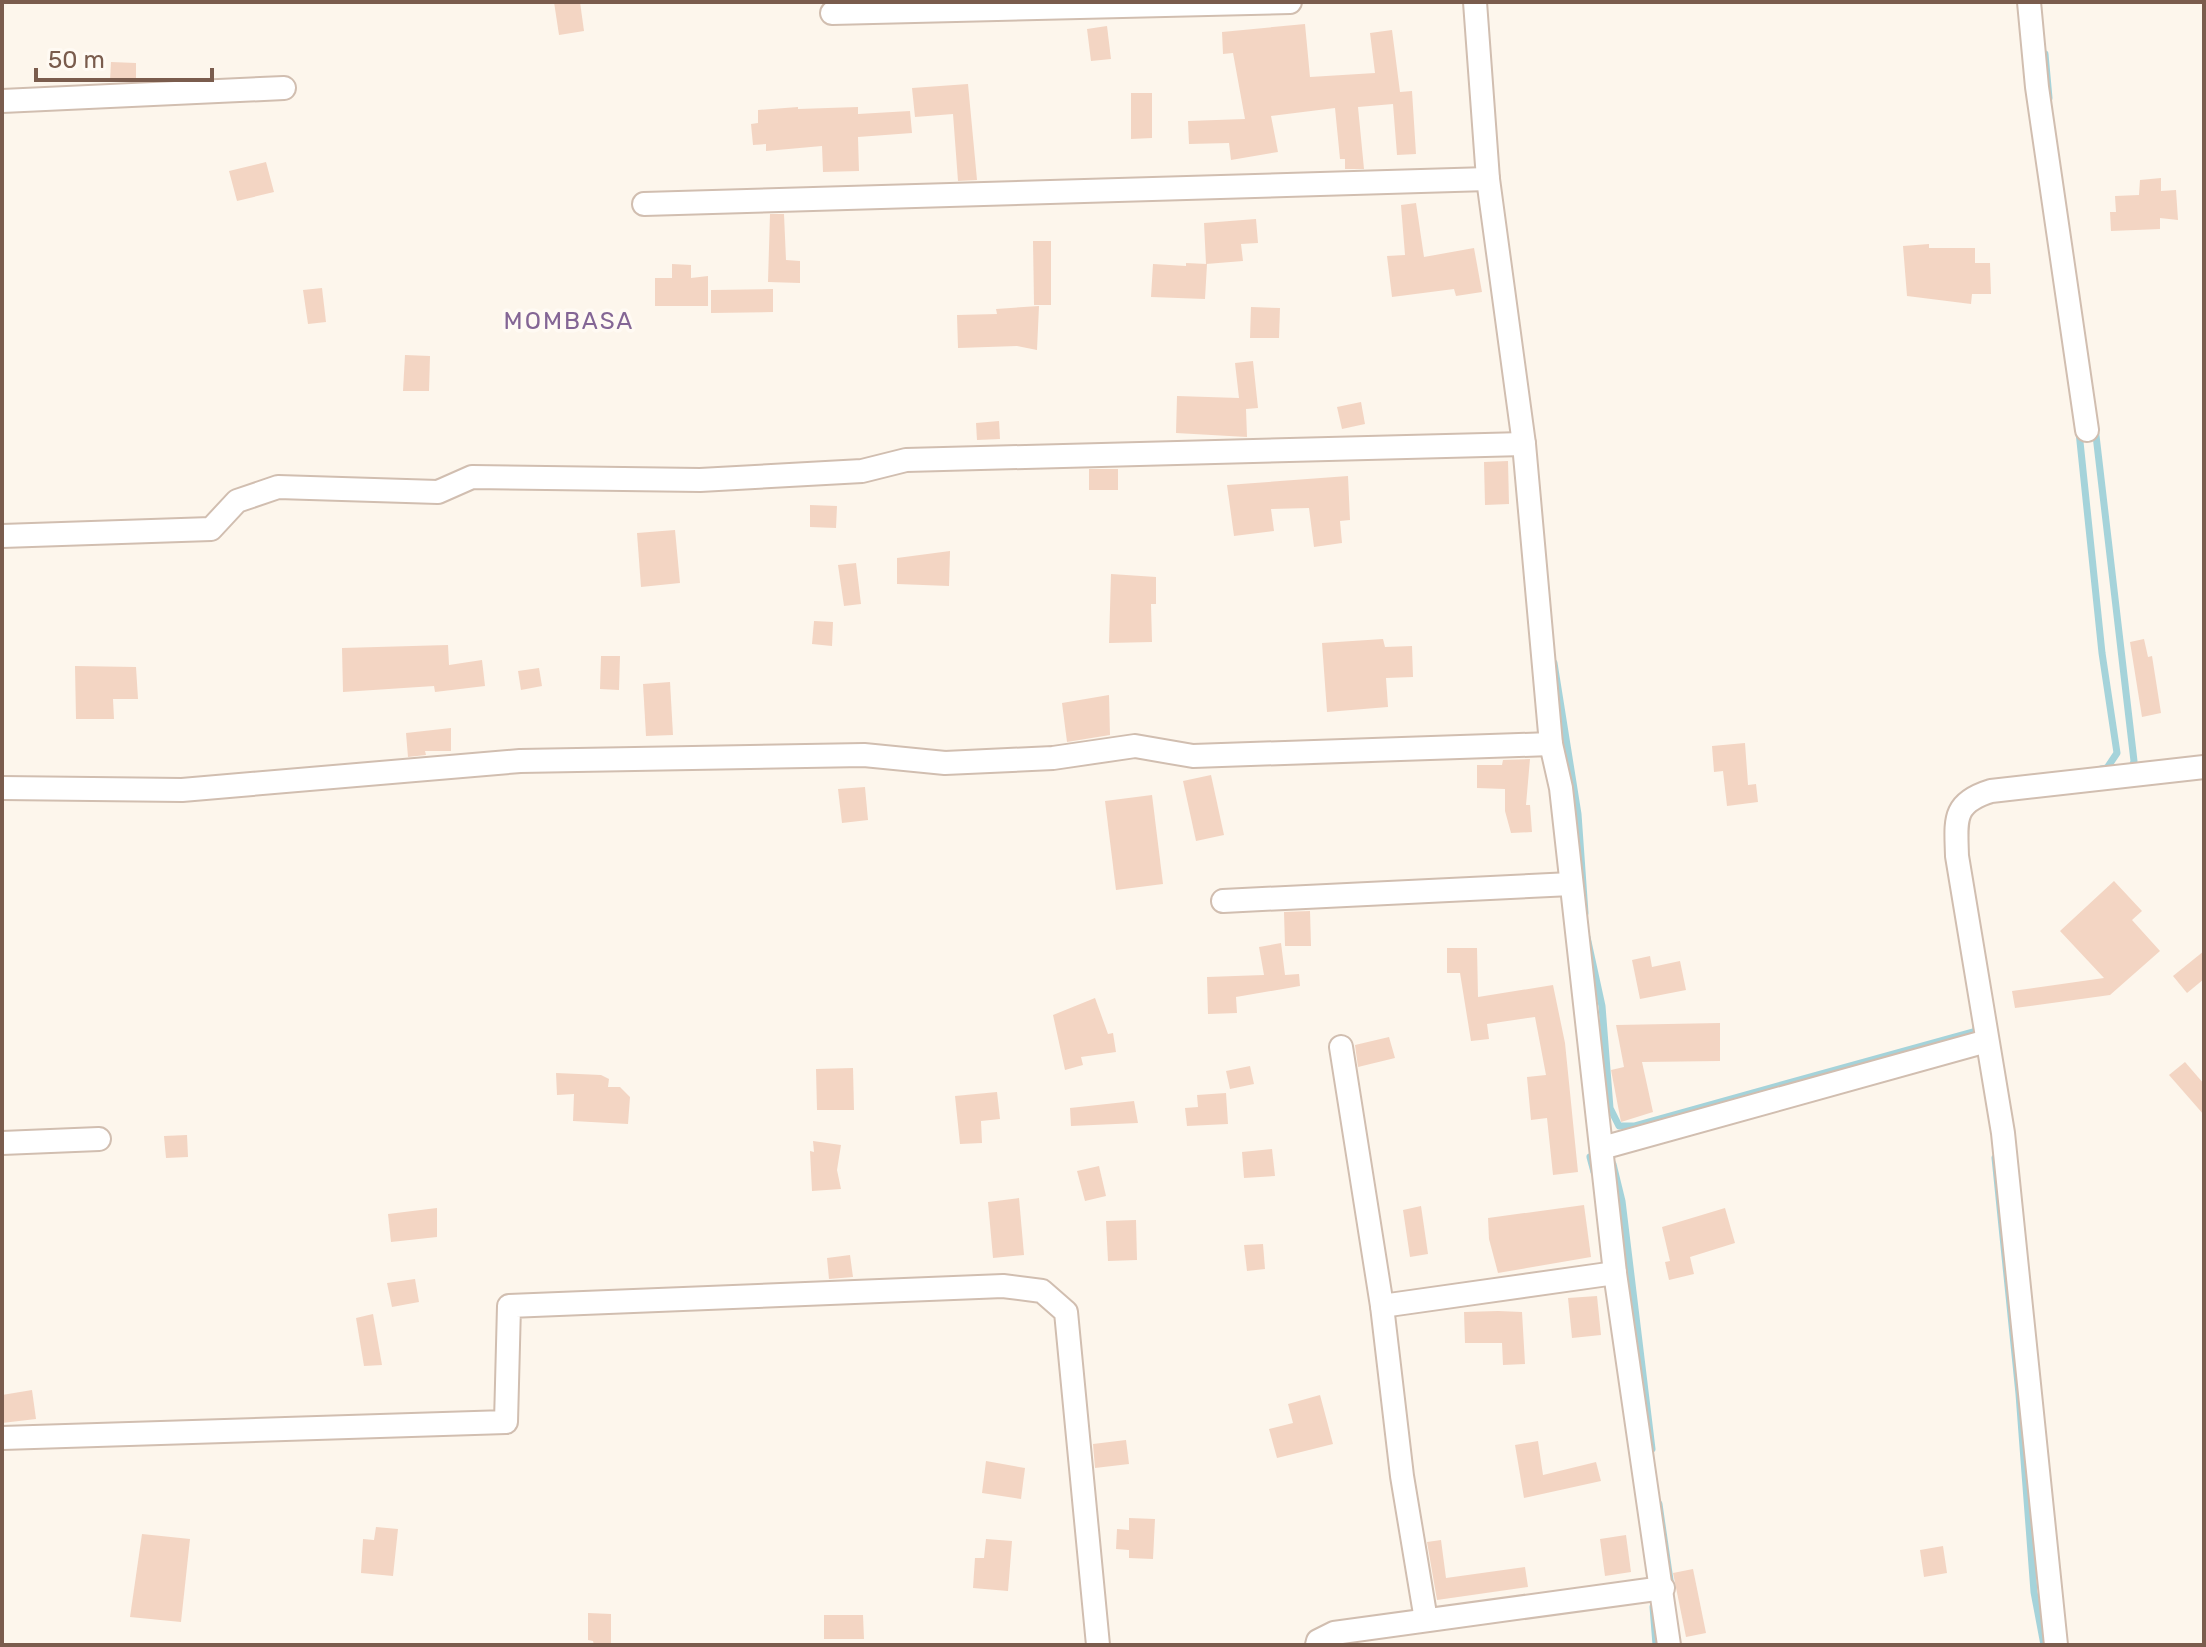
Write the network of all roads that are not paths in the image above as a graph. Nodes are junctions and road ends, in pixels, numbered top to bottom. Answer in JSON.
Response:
{"nodes":[{"id":1,"x":1290,"y":2,"type":"edge"},
{"id":2,"x":1475,"y":2,"type":"edge"},
{"id":3,"x":2029,"y":2,"type":"edge"},
{"id":4,"x":832,"y":13,"type":"dead end"},
{"id":5,"x":284,"y":88,"type":"dead end"},
{"id":6,"x":2,"y":101,"type":"edge"},
{"id":7,"x":1488,"y":179,"type":"junction"},
{"id":8,"x":644,"y":204,"type":"dead end"},
{"id":9,"x":2087,"y":430,"type":"dead end"},
{"id":10,"x":1524,"y":444,"type":"junction"},
{"id":11,"x":2,"y":536,"type":"edge"},
{"id":12,"x":1551,"y":744,"type":"junction"},
{"id":13,"x":2204,"y":767,"type":"edge"},
{"id":14,"x":2,"y":788,"type":"edge"},
{"id":15,"x":1571,"y":884,"type":"junction"},
{"id":16,"x":1223,"y":901,"type":"dead end"},
{"id":17,"x":1987,"y":1041,"type":"junction"},
{"id":18,"x":1341,"y":1047,"type":"dead end"},
{"id":19,"x":99,"y":1139,"type":"dead end"},
{"id":20,"x":2,"y":1143,"type":"edge"},
{"id":21,"x":1602,"y":1148,"type":"junction"},
{"id":22,"x":1615,"y":1273,"type":"junction"},
{"id":23,"x":1382,"y":1306,"type":"junction"},
{"id":24,"x":2,"y":1438,"type":"edge"},
{"id":25,"x":1663,"y":1588,"type":"junction"},
{"id":26,"x":1426,"y":1620,"type":"junction"},
{"id":27,"x":1098,"y":1645,"type":"edge"},
{"id":28,"x":1317,"y":1645,"type":"edge"},
{"id":29,"x":1669,"y":1645,"type":"edge"},
{"id":30,"x":2056,"y":1645,"type":"edge"}],
"edges":[{"from":1,"to":4,"type":"street"},
{"from":2,"to":7,"type":"street"},
{"from":3,"to":9,"type":"street"},
{"from":5,"to":6,"type":"street"},
{"from":7,"to":8,"type":"street"},
{"from":7,"to":10,"type":"street"},
{"from":10,"to":11,"type":"street"},
{"from":10,"to":12,"type":"street"},
{"from":12,"to":14,"type":"street"},
{"from":12,"to":15,"type":"street"},
{"from":13,"to":17,"type":"street"},
{"from":15,"to":16,"type":"street"},
{"from":15,"to":21,"type":"street"},
{"from":17,"to":21,"type":"street"},
{"from":17,"to":30,"type":"street"},
{"from":18,"to":23,"type":"street"},
{"from":19,"to":20,"type":"street"},
{"from":21,"to":22,"type":"street"},
{"from":22,"to":23,"type":"street"},
{"from":22,"to":25,"type":"street"},
{"from":23,"to":26,"type":"street"},
{"from":24,"to":27,"type":"street"},
{"from":25,"to":26,"type":"street"},
{"from":25,"to":29,"type":"street"},
{"from":26,"to":28,"type":"street"}]}
